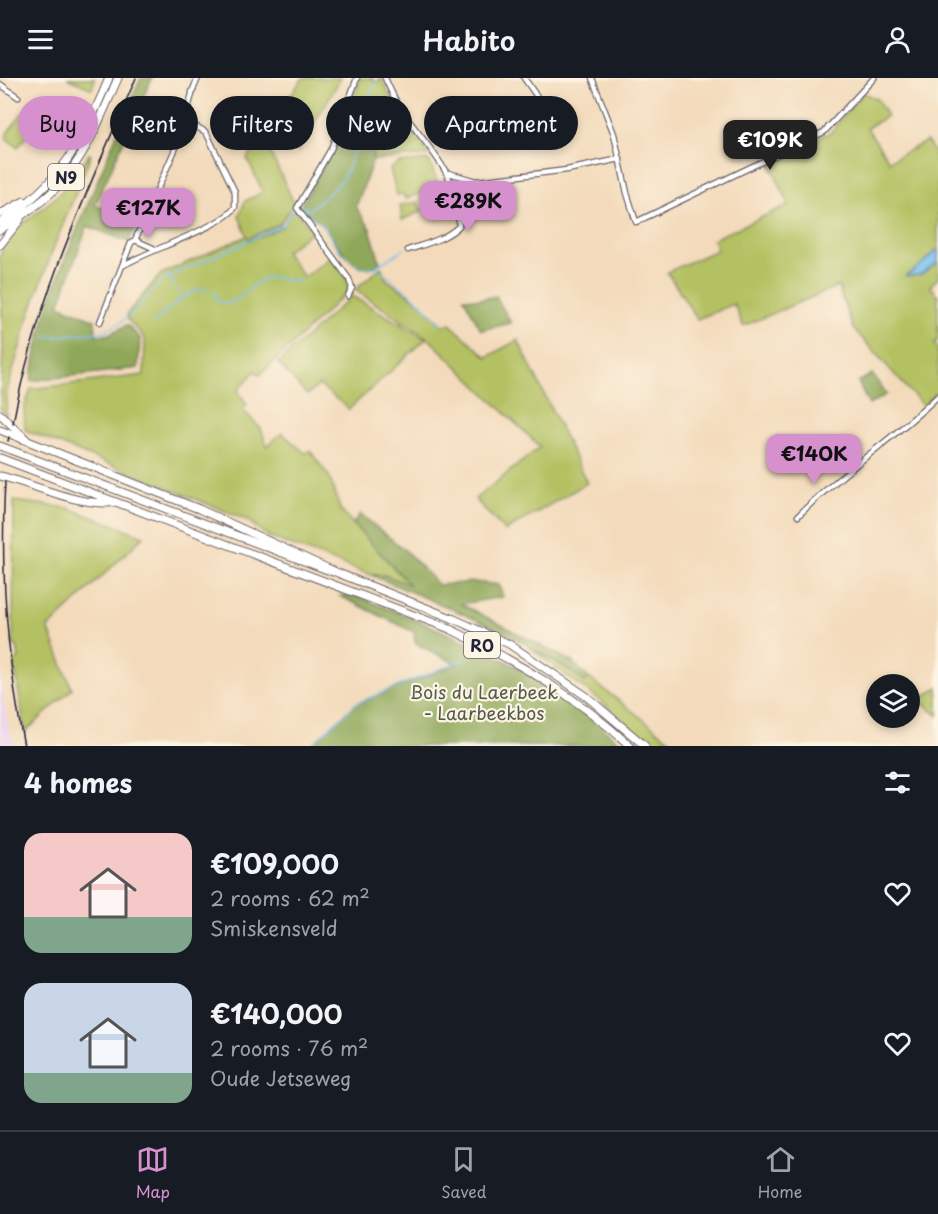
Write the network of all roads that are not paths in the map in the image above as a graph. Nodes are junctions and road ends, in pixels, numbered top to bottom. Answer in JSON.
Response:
{"nodes":[{"id":1,"x":109,"y":78,"type":"edge"},
{"id":2,"x":118,"y":78,"type":"edge"},
{"id":3,"x":198,"y":78,"type":"edge"},
{"id":4,"x":357,"y":78,"type":"edge"},
{"id":5,"x":385,"y":78,"type":"edge"},
{"id":6,"x":524,"y":78,"type":"edge"},
{"id":7,"x":592,"y":78,"type":"edge"},
{"id":8,"x":874,"y":78,"type":"edge"},
{"id":9,"x":0,"y":84,"type":"edge"},
{"id":10,"x":192,"y":96,"type":"edge"},
{"id":11,"x":536,"y":96,"type":"edge"},
{"id":12,"x":18,"y":97,"type":"dead end"},
{"id":13,"x":198,"y":128,"type":"edge"},
{"id":14,"x":174,"y":150,"type":"edge"},
{"id":15,"x":620,"y":159,"type":"junction"},
{"id":16,"x":449,"y":173,"type":"junction"},
{"id":17,"x":476,"y":181,"type":"junction"},
{"id":18,"x":454,"y":192,"type":"junction"},
{"id":19,"x":33,"y":199,"type":"junction"},
{"id":20,"x":32,"y":208,"type":"junction"},
{"id":21,"x":0,"y":214,"type":"edge"},
{"id":22,"x":0,"y":223,"type":"edge"},
{"id":23,"x":0,"y":230,"type":"edge"},
{"id":24,"x":135,"y":240,"type":"junction"},
{"id":25,"x":0,"y":245,"type":"edge"},
{"id":26,"x":156,"y":248,"type":"junction"},
{"id":27,"x":408,"y":249,"type":"dead end"},
{"id":28,"x":124,"y":265,"type":"junction"},
{"id":29,"x":348,"y":296,"type":"dead end"},
{"id":30,"x":100,"y":322,"type":"dead end"},
{"id":31,"x":938,"y":396,"type":"edge"},
{"id":32,"x":0,"y":414,"type":"edge"},
{"id":33,"x":0,"y":430,"type":"edge"},
{"id":34,"x":28,"y":441,"type":"junction"},
{"id":35,"x":0,"y":446,"type":"edge"},
{"id":36,"x":0,"y":458,"type":"edge"},
{"id":37,"x":0,"y":474,"type":"edge"},
{"id":38,"x":117,"y":501,"type":"junction"},
{"id":39,"x":798,"y":516,"type":"dead end"},
{"id":40,"x":338,"y":573,"type":"junction"},
{"id":41,"x":630,"y":746,"type":"edge"},
{"id":42,"x":645,"y":746,"type":"edge"}],
"edges":[{"from":1,"to":19,"type":"highway","number":"N9"},
{"from":2,"to":20,"type":"highway","number":"N9"},
{"from":3,"to":10,"type":"street"},
{"from":4,"to":29,"type":"street"},
{"from":5,"to":16,"type":"street"},
{"from":6,"to":11,"type":"street"},
{"from":7,"to":15,"type":"street"},
{"from":8,"to":15,"type":"street"},
{"from":9,"to":12,"type":"street"},
{"from":13,"to":26,"type":"street"},
{"from":14,"to":24,"type":"street"},
{"from":15,"to":17,"type":"street"},
{"from":16,"to":17,"type":"street"},
{"from":16,"to":18,"type":"street"},
{"from":17,"to":18,"type":"street"},
{"from":18,"to":27,"type":"street"},
{"from":19,"to":21,"type":"highway"},
{"from":19,"to":22,"type":"highway","number":"N9"},
{"from":20,"to":23,"type":"highway","number":"N9"},
{"from":20,"to":25,"type":"highway"},
{"from":24,"to":26,"type":"street"},
{"from":24,"to":28,"type":"street"},
{"from":26,"to":28,"type":"street"},
{"from":28,"to":30,"type":"street"},
{"from":31,"to":39,"type":"street"},
{"from":32,"to":34,"type":"highway"},
{"from":33,"to":34,"type":"highway"},
{"from":34,"to":40,"type":"highway"},
{"from":35,"to":40,"type":"highway","number":"R0"},
{"from":36,"to":38,"type":"highway","number":"R0"},
{"from":37,"to":38,"type":"highway"},
{"from":38,"to":41,"type":"highway","number":"R0"},
{"from":40,"to":42,"type":"highway","number":"R0"}]}
